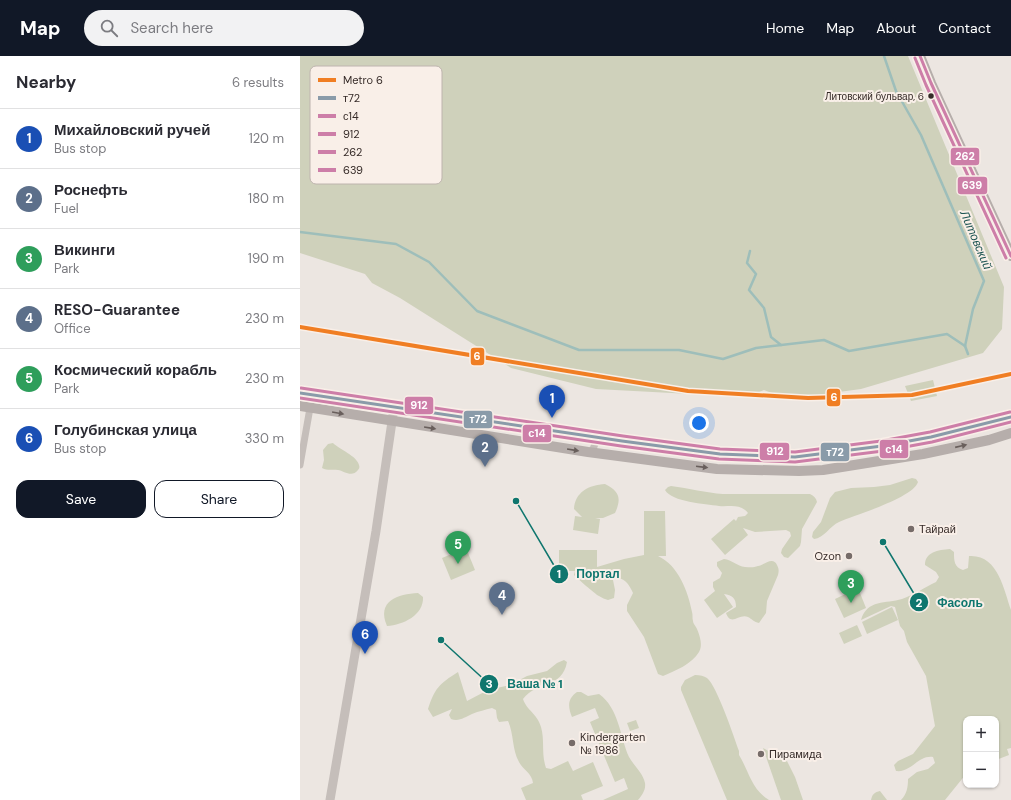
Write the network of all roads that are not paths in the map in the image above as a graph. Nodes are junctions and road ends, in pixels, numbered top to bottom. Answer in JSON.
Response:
{"nodes":[{"id":1,"x":920,"y":56,"type":"edge"},
{"id":2,"x":1011,"y":256,"type":"edge"},
{"id":3,"x":300,"y":393,"type":"edge"},
{"id":4,"x":305,"y":407,"type":"edge"},
{"id":5,"x":394,"y":408,"type":"junction"},
{"id":6,"x":1011,"y":417,"type":"edge"},
{"id":7,"x":392,"y":422,"type":"junction"},
{"id":8,"x":1011,"y":433,"type":"edge"},
{"id":9,"x":590,"y":436,"type":"junction"},
{"id":10,"x":850,"y":451,"type":"junction"},
{"id":11,"x":588,"y":452,"type":"junction"},
{"id":12,"x":834,"y":453,"type":"junction"},
{"id":13,"x":300,"y":465,"type":"edge"},
{"id":14,"x":852,"y":465,"type":"junction"},
{"id":15,"x":836,"y":468,"type":"junction"},
{"id":16,"x":330,"y":800,"type":"edge"}],
"edges":[{"from":1,"to":2,"type":"main road"},
{"from":3,"to":5,"type":"main road"},
{"from":4,"to":7,"type":"main road","one_way":true},
{"from":4,"to":13,"type":"street"},
{"from":5,"to":7,"type":"street"},
{"from":5,"to":9,"type":"main road"},
{"from":6,"to":10,"type":"main road"},
{"from":7,"to":11,"type":"main road","one_way":true},
{"from":7,"to":16,"type":"street"},
{"from":14,"to":8,"type":"main road","one_way":true},
{"from":9,"to":11,"type":"street"},
{"from":9,"to":12,"type":"main road"},
{"from":10,"to":12,"type":"main road"},
{"from":10,"to":14,"type":"street"},
{"from":11,"to":15,"type":"main road","one_way":true},
{"from":12,"to":15,"type":"street"},
{"from":14,"to":15,"type":"main road"}]}
